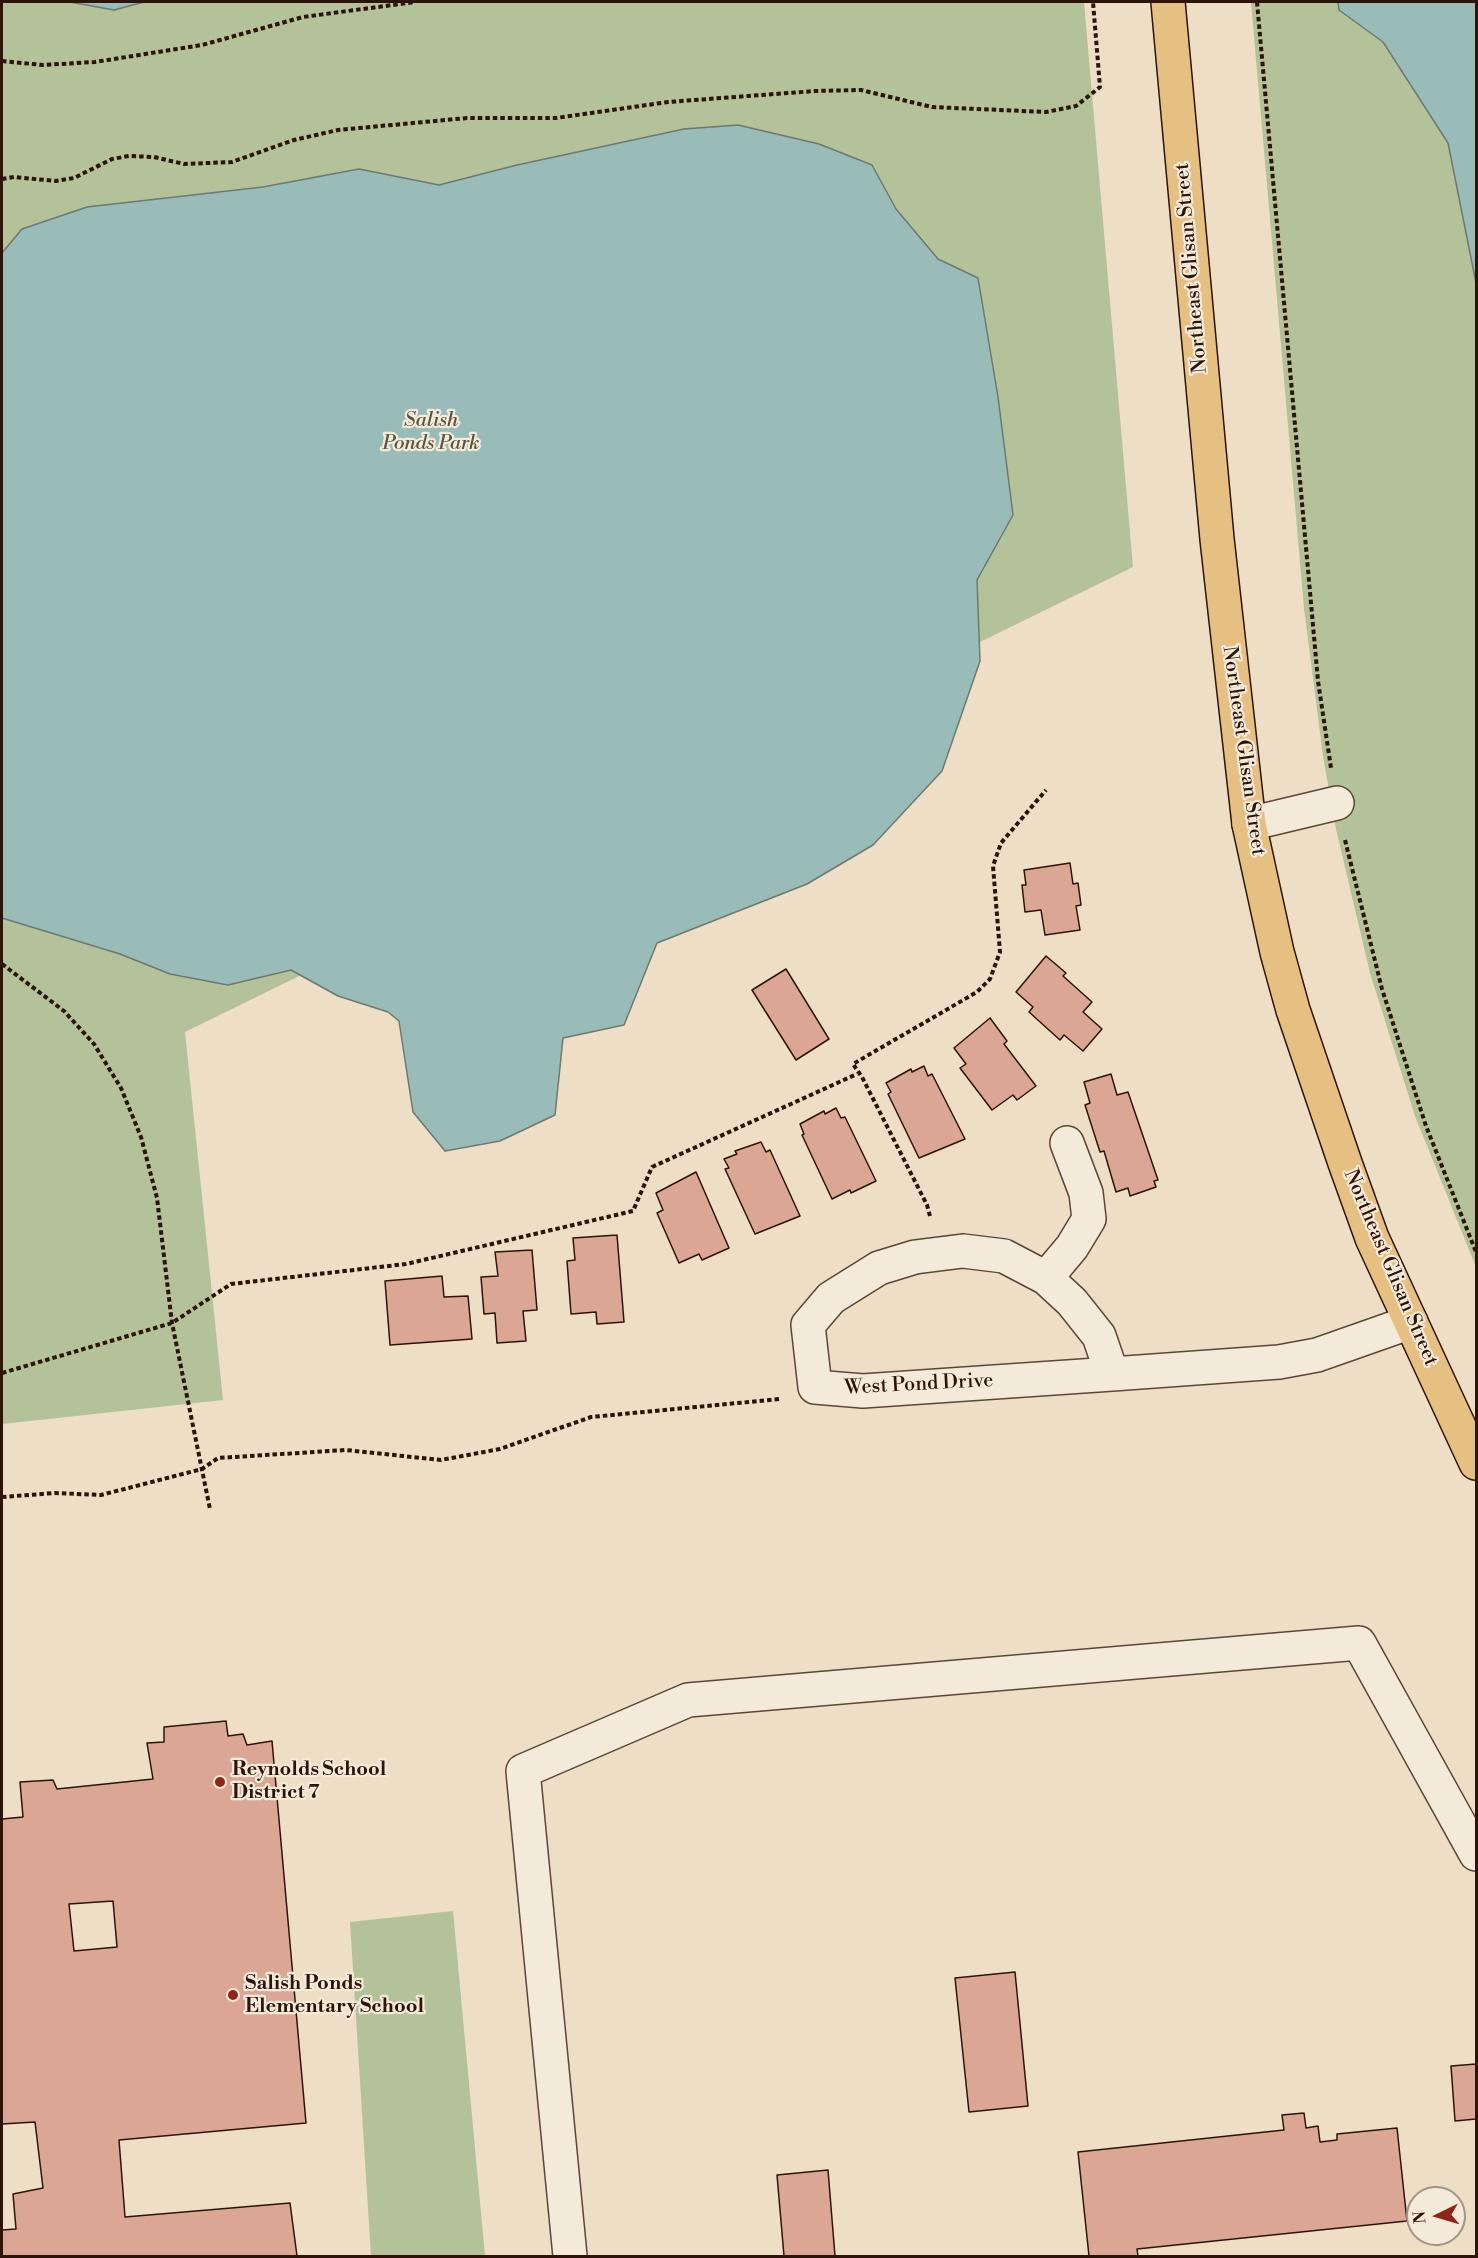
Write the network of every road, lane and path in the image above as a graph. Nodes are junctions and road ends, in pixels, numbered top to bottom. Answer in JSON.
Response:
{"nodes":[{"id":1,"x":415,"y":2,"type":"edge"},
{"id":2,"x":1093,"y":2,"type":"edge"},
{"id":3,"x":1168,"y":2,"type":"edge"},
{"id":4,"x":1257,"y":2,"type":"edge"},
{"id":5,"x":2,"y":61,"type":"edge"},
{"id":6,"x":2,"y":179,"type":"edge"},
{"id":7,"x":1046,"y":790,"type":"dead end"},
{"id":8,"x":1337,"y":803,"type":"junction"},
{"id":9,"x":1249,"y":824,"type":"junction"},
{"id":10,"x":2,"y":964,"type":"edge"},
{"id":11,"x":857,"y":1074,"type":"junction"},
{"id":12,"x":1067,"y":1143,"type":"dead end"},
{"id":13,"x":938,"y":1252,"type":"junction"},
{"id":14,"x":1476,"y":1252,"type":"edge"},
{"id":15,"x":1046,"y":1278,"type":"junction"},
{"id":16,"x":1411,"y":1322,"type":"junction"},
{"id":17,"x":172,"y":1323,"type":"junction"},
{"id":18,"x":2,"y":1373,"type":"edge"},
{"id":19,"x":1112,"y":1374,"type":"junction"},
{"id":20,"x":815,"y":1387,"type":"junction"},
{"id":21,"x":1476,"y":1463,"type":"edge"},
{"id":22,"x":202,"y":1469,"type":"junction"},
{"id":23,"x":2,"y":1497,"type":"edge"},
{"id":24,"x":210,"y":1509,"type":"dead end"},
{"id":25,"x":1476,"y":1854,"type":"edge"},
{"id":26,"x":570,"y":2256,"type":"edge"}],
"edges":[{"from":1,"to":5,"type":"path"},
{"from":2,"to":6,"type":"path"},
{"from":3,"to":9,"type":"main road","name":"Northeast Glisan Street"},
{"from":4,"to":8,"type":"path"},
{"from":7,"to":11,"type":"path"},
{"from":8,"to":9,"type":"lane"},
{"from":8,"to":14,"type":"path"},
{"from":9,"to":16,"type":"main road","name":"Northeast Glisan Street"},
{"from":10,"to":17,"type":"path"},
{"from":11,"to":13,"type":"path"},
{"from":11,"to":17,"type":"path"},
{"from":12,"to":15,"type":"lane"},
{"from":13,"to":15,"type":"lane"},
{"from":13,"to":20,"type":"lane"},
{"from":15,"to":19,"type":"lane"},
{"from":16,"to":19,"type":"lane","name":"West Pond Drive"},
{"from":16,"to":21,"type":"main road","name":"Northeast Glisan Street"},
{"from":17,"to":18,"type":"path"},
{"from":17,"to":22,"type":"path"},
{"from":19,"to":20,"type":"lane","name":"West Pond Drive"},
{"from":20,"to":22,"type":"path"},
{"from":22,"to":23,"type":"path"},
{"from":22,"to":24,"type":"path"},
{"from":25,"to":26,"type":"lane"}]}
